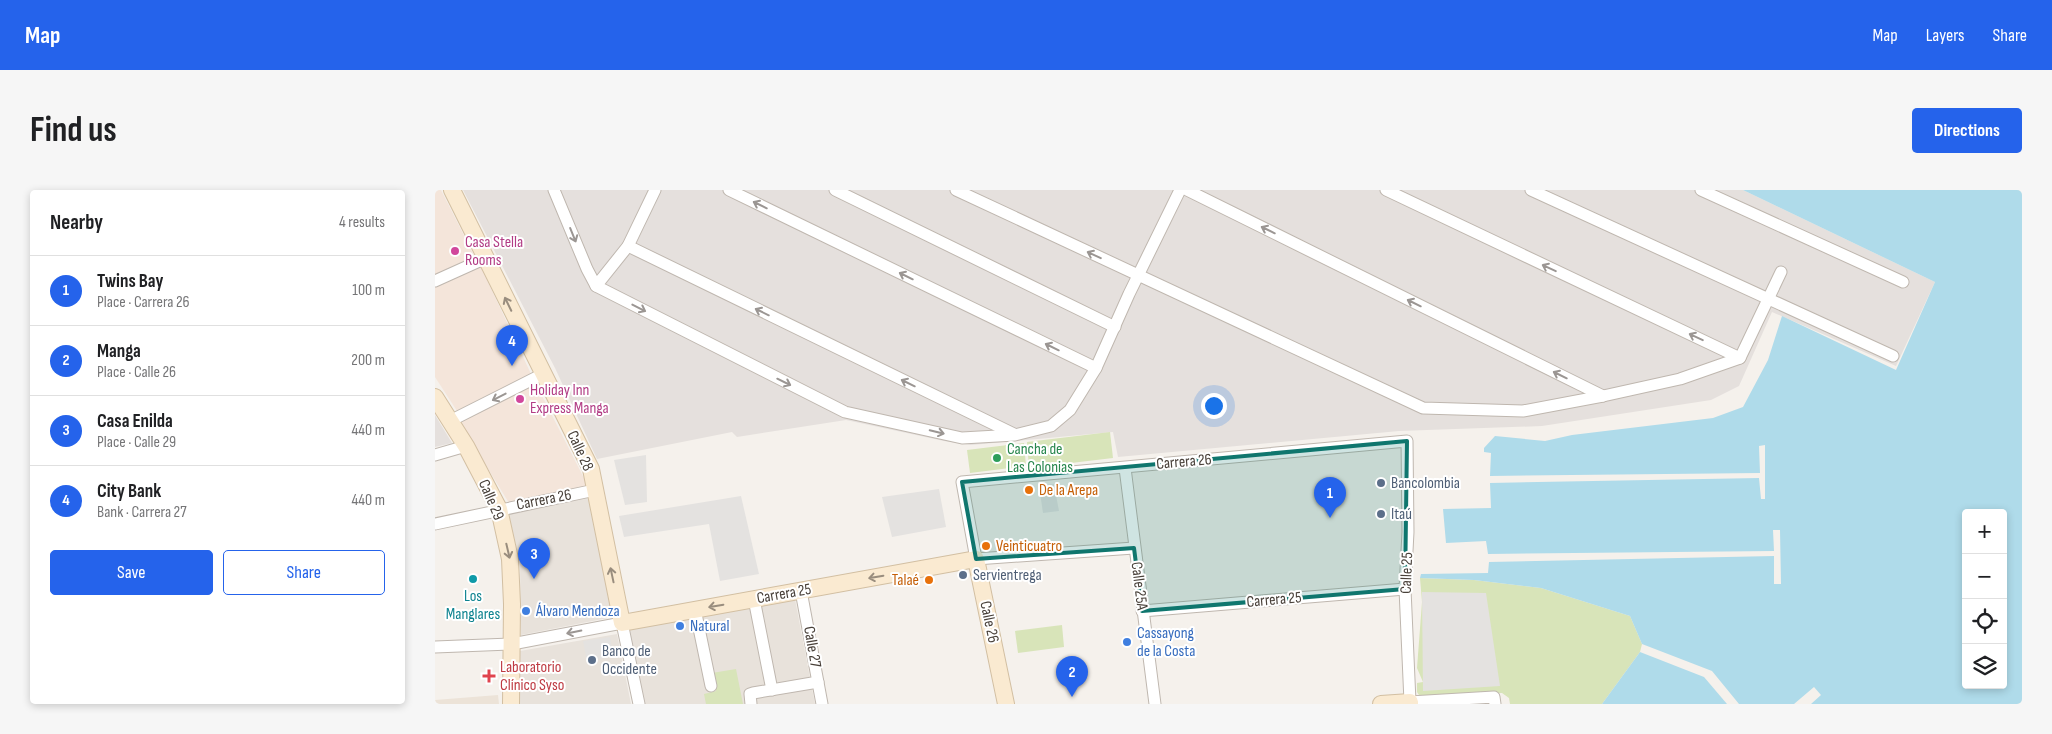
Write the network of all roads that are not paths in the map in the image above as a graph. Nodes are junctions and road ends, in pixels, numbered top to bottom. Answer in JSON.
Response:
{"nodes":[{"id":1,"x":451,"y":190,"type":"edge"},
{"id":2,"x":554,"y":190,"type":"edge"},
{"id":3,"x":655,"y":190,"type":"edge"},
{"id":4,"x":729,"y":190,"type":"edge"},
{"id":5,"x":835,"y":190,"type":"edge"},
{"id":6,"x":956,"y":190,"type":"edge"},
{"id":7,"x":1180,"y":190,"type":"edge"},
{"id":8,"x":1187,"y":190,"type":"edge"},
{"id":9,"x":1386,"y":190,"type":"edge"},
{"id":10,"x":1531,"y":190,"type":"edge"},
{"id":11,"x":1701,"y":190,"type":"edge"},
{"id":12,"x":628,"y":246,"type":"junction"},
{"id":13,"x":486,"y":258,"type":"junction"},
{"id":14,"x":1781,"y":272,"type":"dead end"},
{"id":15,"x":1138,"y":276,"type":"junction"},
{"id":16,"x":435,"y":282,"type":"edge"},
{"id":17,"x":1903,"y":282,"type":"dead end"},
{"id":18,"x":596,"y":286,"type":"junction"},
{"id":19,"x":1768,"y":300,"type":"junction"},
{"id":20,"x":1115,"y":327,"type":"junction"},
{"id":21,"x":1893,"y":356,"type":"dead end"},
{"id":22,"x":1740,"y":358,"type":"junction"},
{"id":23,"x":1096,"y":368,"type":"junction"},
{"id":24,"x":543,"y":374,"type":"junction"},
{"id":25,"x":1603,"y":396,"type":"junction"},
{"id":26,"x":435,"y":398,"type":"edge"},
{"id":27,"x":450,"y":422,"type":"junction"},
{"id":28,"x":1015,"y":435,"type":"junction"},
{"id":29,"x":1407,"y":441,"type":"joint"},
{"id":30,"x":466,"y":446,"type":"junction"},
{"id":31,"x":435,"y":455,"type":"edge"},
{"id":32,"x":1125,"y":468,"type":"junction"},
{"id":33,"x":962,"y":482,"type":"joint"},
{"id":34,"x":595,"y":490,"type":"junction"},
{"id":35,"x":499,"y":509,"type":"junction"},
{"id":36,"x":435,"y":524,"type":"edge"},
{"id":37,"x":1134,"y":548,"type":"junction"},
{"id":38,"x":976,"y":559,"type":"junction"},
{"id":39,"x":1405,"y":589,"type":"junction"},
{"id":40,"x":801,"y":591,"type":"junction"},
{"id":41,"x":754,"y":599,"type":"junction"},
{"id":42,"x":695,"y":610,"type":"junction"},
{"id":43,"x":1142,"y":611,"type":"junction"},
{"id":44,"x":622,"y":623,"type":"junction"},
{"id":45,"x":512,"y":644,"type":"junction"},
{"id":46,"x":435,"y":647,"type":"edge"},
{"id":47,"x":818,"y":682,"type":"junction"},
{"id":48,"x":711,"y":686,"type":"dead end"},
{"id":49,"x":772,"y":690,"type":"junction"},
{"id":50,"x":1495,"y":701,"type":"edge"},
{"id":51,"x":1410,"y":703,"type":"edge"},
{"id":52,"x":511,"y":704,"type":"edge"},
{"id":53,"x":639,"y":704,"type":"edge"},
{"id":54,"x":751,"y":704,"type":"edge"},
{"id":55,"x":822,"y":704,"type":"edge"},
{"id":56,"x":1006,"y":704,"type":"edge"},
{"id":57,"x":1155,"y":704,"type":"edge"},
{"id":58,"x":1381,"y":704,"type":"edge"}],
"edges":[{"from":1,"to":13,"type":"main road","name":"Calle 28"},
{"from":2,"to":18,"type":"street","one_way":true},
{"from":3,"to":12,"type":"street"},
{"from":23,"to":4,"type":"street","one_way":true},
{"from":5,"to":20,"type":"street"},
{"from":15,"to":6,"type":"street","one_way":true},
{"from":7,"to":15,"type":"street"},
{"from":25,"to":8,"type":"street","one_way":true},
{"from":22,"to":9,"type":"street","one_way":true},
{"from":10,"to":19,"type":"street"},
{"from":11,"to":17,"type":"street"},
{"from":12,"to":18,"type":"street"},
{"from":28,"to":12,"type":"street","one_way":true},
{"from":13,"to":16,"type":"street"},
{"from":24,"to":13,"type":"main road","name":"Calle 28","one_way":true},
{"from":14,"to":19,"type":"street"},
{"from":15,"to":20,"type":"street"},
{"from":15,"to":25,"type":"street"},
{"from":18,"to":28,"type":"street","one_way":true},
{"from":19,"to":21,"type":"street"},
{"from":19,"to":22,"type":"street"},
{"from":20,"to":23,"type":"street"},
{"from":22,"to":25,"type":"street"},
{"from":23,"to":28,"type":"street"},
{"from":24,"to":27,"type":"street","one_way":true},
{"from":24,"to":34,"type":"main road","name":"Calle 28"},
{"from":26,"to":27,"type":"main road","name":"Calle 29"},
{"from":27,"to":30,"type":"main road","name":"Calle 29"},
{"from":29,"to":32,"type":"street","name":"Carrera 26"},
{"from":29,"to":39,"type":"street","name":"Calle 25"},
{"from":30,"to":31,"type":"street"},
{"from":30,"to":35,"type":"main road","name":"Calle 29"},
{"from":32,"to":33,"type":"street","name":"Carrera 26"},
{"from":32,"to":37,"type":"street","name":"Calle 25A"},
{"from":33,"to":38,"type":"street","name":"Calle 26"},
{"from":34,"to":35,"type":"street","name":"Carrera 26"},
{"from":44,"to":34,"type":"main road","name":"Calle 28","one_way":true},
{"from":35,"to":36,"type":"street","name":"Carrera 26"},
{"from":35,"to":45,"type":"main road","name":"Calle 29","one_way":true},
{"from":37,"to":38,"type":"street","name":"Carrera 25"},
{"from":37,"to":43,"type":"street","name":"Calle 25A"},
{"from":38,"to":40,"type":"main road","name":"Carrera 25","one_way":true},
{"from":38,"to":56,"type":"main road","name":"Calle 26"},
{"from":39,"to":43,"type":"street","name":"Carrera 25"},
{"from":39,"to":51,"type":"street","name":"Calle 25"},
{"from":40,"to":41,"type":"main road","name":"Carrera 25"},
{"from":40,"to":47,"type":"street","name":"Calle 27"},
{"from":41,"to":42,"type":"main road","name":"Carrera 25","one_way":true},
{"from":41,"to":49,"type":"street"},
{"from":42,"to":44,"type":"main road","name":"Carrera 25"},
{"from":42,"to":48,"type":"street"},
{"from":43,"to":57,"type":"street","name":"Calle 25A"},
{"from":44,"to":45,"type":"street","name":"Carrera 25","one_way":true},
{"from":44,"to":53,"type":"street","name":"Calle 28"},
{"from":45,"to":46,"type":"street","name":"Carrera 25"},
{"from":45,"to":52,"type":"main road","name":"Calle 29"},
{"from":47,"to":49,"type":"street"},
{"from":47,"to":55,"type":"street","name":"Calle 27"},
{"from":49,"to":54,"type":"street"},
{"from":50,"to":51,"type":"street"},
{"from":51,"to":58,"type":"main road"}]}
